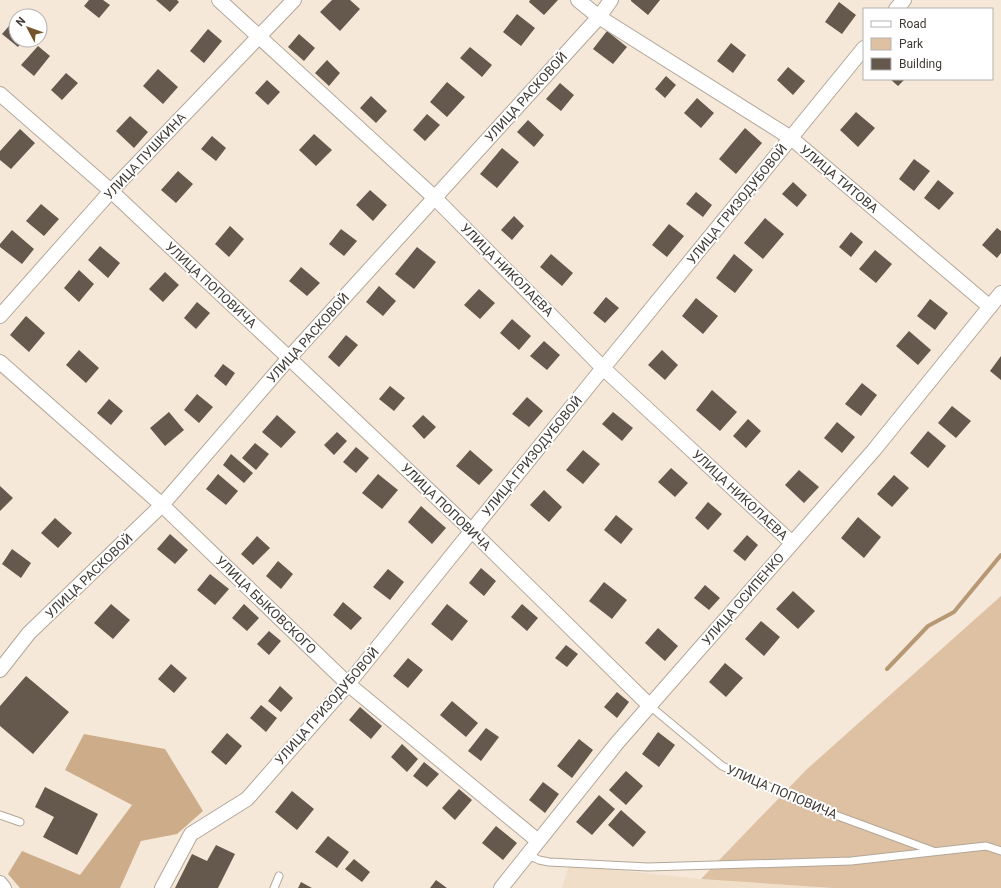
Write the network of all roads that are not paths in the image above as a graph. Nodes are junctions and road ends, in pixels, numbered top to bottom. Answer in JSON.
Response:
{"nodes":[{"id":1,"x":220,"y":0,"type":"edge"},
{"id":2,"x":294,"y":0,"type":"edge"},
{"id":3,"x":578,"y":0,"type":"edge"},
{"id":4,"x":610,"y":0,"type":"edge"},
{"id":5,"x":904,"y":0,"type":"edge"},
{"id":6,"x":897,"y":8,"type":"edge"},
{"id":7,"x":598,"y":17,"type":"junction"},
{"id":8,"x":260,"y":36,"type":"junction"},
{"id":9,"x":863,"y":49,"type":"edge"},
{"id":10,"x":0,"y":94,"type":"edge"},
{"id":11,"x":791,"y":138,"type":"junction"},
{"id":12,"x":111,"y":191,"type":"junction"},
{"id":13,"x":434,"y":198,"type":"junction"},
{"id":14,"x":1001,"y":293,"type":"edge"},
{"id":15,"x":990,"y":307,"type":"junction"},
{"id":16,"x":0,"y":316,"type":"edge"},
{"id":17,"x":289,"y":358,"type":"junction"},
{"id":18,"x":0,"y":362,"type":"edge"},
{"id":19,"x":603,"y":368,"type":"junction"},
{"id":20,"x":162,"y":505,"type":"junction"},
{"id":21,"x":472,"y":531,"type":"junction"},
{"id":22,"x":792,"y":543,"type":"junction"},
{"id":23,"x":0,"y":670,"type":"edge"},
{"id":24,"x":348,"y":684,"type":"junction"},
{"id":25,"x":650,"y":706,"type":"junction"},
{"id":26,"x":0,"y":815,"type":"edge"},
{"id":27,"x":20,"y":822,"type":"dead end"},
{"id":28,"x":538,"y":841,"type":"junction"},
{"id":29,"x":1001,"y":851,"type":"edge"},
{"id":30,"x":935,"y":852,"type":"junction"},
{"id":31,"x":528,"y":855,"type":"junction"},
{"id":32,"x":279,"y":876,"type":"dead end"},
{"id":33,"x":0,"y":883,"type":"edge"},
{"id":34,"x":4,"y":888,"type":"edge"},
{"id":35,"x":162,"y":888,"type":"edge"},
{"id":36,"x":274,"y":888,"type":"edge"},
{"id":37,"x":501,"y":888,"type":"edge"}],
"edges":[{"from":1,"to":8,"type":"street","name":"УЛИЦА НИКОЛАЕВА"},
{"from":2,"to":8,"type":"street","name":"УЛИЦА ПУШКИНА"},
{"from":3,"to":7,"type":"street","name":"УЛИЦА ТИТОВА"},
{"from":4,"to":7,"type":"street","name":"УЛИЦА РАСКОВОЙ"},
{"from":5,"to":6,"type":"street"},
{"from":7,"to":11,"type":"street","name":"УЛИЦА ТИТОВА"},
{"from":7,"to":13,"type":"street","name":"УЛИЦА РАСКОВОЙ"},
{"from":8,"to":12,"type":"street","name":"УЛИЦА ПУШКИНА"},
{"from":8,"to":13,"type":"street","name":"УЛИЦА НИКОЛАЕВА"},
{"from":9,"to":11,"type":"street","name":"УЛИЦА ГРИЗОДУБОВОЙ"},
{"from":10,"to":12,"type":"street","name":"УЛИЦА ПОПОВИЧА"},
{"from":11,"to":15,"type":"street","name":"УЛИЦА ТИТОВА"},
{"from":11,"to":19,"type":"street","name":"УЛИЦА ГРИЗОДУБОВОЙ"},
{"from":12,"to":16,"type":"street","name":"УЛИЦА ПУШКИНА"},
{"from":12,"to":17,"type":"street","name":"УЛИЦА ПОПОВИЧА"},
{"from":13,"to":17,"type":"street","name":"УЛИЦА РАСКОВОЙ"},
{"from":13,"to":19,"type":"street","name":"УЛИЦА НИКОЛАЕВА"},
{"from":14,"to":15,"type":"street","name":"УЛИЦА ОСИПЕНКО"},
{"from":15,"to":22,"type":"street","name":"УЛИЦА ОСИПЕНКО"},
{"from":17,"to":20,"type":"street","name":"УЛИЦА РАСКОВОЙ"},
{"from":17,"to":21,"type":"street","name":"УЛИЦА ПОПОВИЧА"},
{"from":18,"to":20,"type":"street","name":"УЛИЦА БЫКОВСКОГО"},
{"from":19,"to":21,"type":"street","name":"УЛИЦА ГРИЗОДУБОВОЙ"},
{"from":19,"to":22,"type":"street","name":"УЛИЦА НИКОЛАЕВА"},
{"from":20,"to":23,"type":"street","name":"УЛИЦА РАСКОВОЙ"},
{"from":20,"to":24,"type":"street","name":"УЛИЦА БЫКОВСКОГО"},
{"from":21,"to":24,"type":"street","name":"УЛИЦА ГРИЗОДУБОВОЙ"},
{"from":21,"to":25,"type":"street","name":"УЛИЦА ПОПОВИЧА"},
{"from":22,"to":25,"type":"street","name":"УЛИЦА ОСИПЕНКО"},
{"from":24,"to":28,"type":"street","name":"УЛИЦА БЫКОВСКОГО"},
{"from":24,"to":35,"type":"street","name":"УЛИЦА ГРИЗОДУБОВОЙ"},
{"from":25,"to":28,"type":"street","name":"УЛИЦА ОСИПЕНКО"},
{"from":25,"to":30,"type":"lane","name":"УЛИЦА ПОПОВИЧА"},
{"from":26,"to":27,"type":"lane"},
{"from":28,"to":31,"type":"street","name":"УЛИЦА ОСИПЕНКО"},
{"from":29,"to":30,"type":"lane"},
{"from":30,"to":31,"type":"lane"},
{"from":31,"to":37,"type":"street","name":"УЛИЦА ОСИПЕНКО"},
{"from":32,"to":36,"type":"lane"},
{"from":33,"to":34,"type":"street"}]}
